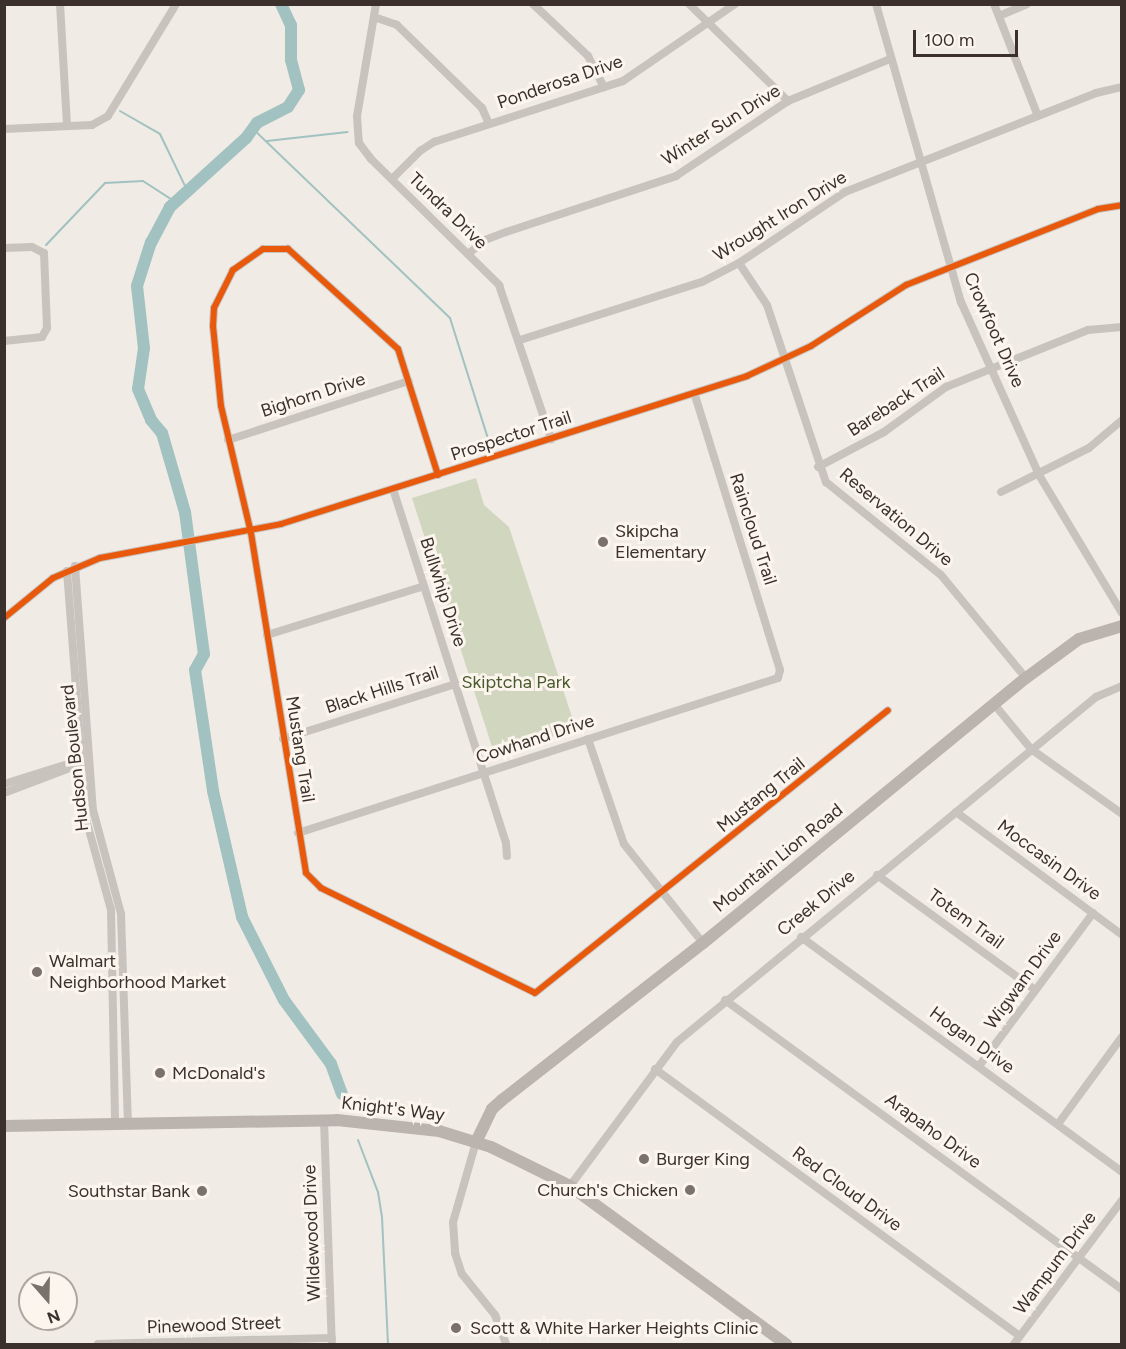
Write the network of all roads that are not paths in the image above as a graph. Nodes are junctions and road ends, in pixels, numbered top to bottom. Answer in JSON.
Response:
{"nodes":[{"id":1,"x":60,"y":4,"type":"edge"},
{"id":2,"x":176,"y":4,"type":"edge"},
{"id":3,"x":376,"y":4,"type":"edge"},
{"id":4,"x":533,"y":4,"type":"edge"},
{"id":5,"x":689,"y":4,"type":"edge"},
{"id":6,"x":735,"y":4,"type":"edge"},
{"id":7,"x":876,"y":4,"type":"edge"},
{"id":8,"x":994,"y":4,"type":"edge"},
{"id":9,"x":1027,"y":4,"type":"edge"},
{"id":10,"x":999,"y":16,"type":"junction"},
{"id":11,"x":374,"y":17,"type":"junction"},
{"id":12,"x":708,"y":23,"type":"junction"},
{"id":13,"x":890,"y":59,"type":"junction"},
{"id":14,"x":604,"y":87,"type":"junction"},
{"id":15,"x":1122,"y":87,"type":"edge"},
{"id":16,"x":789,"y":101,"type":"junction"},
{"id":17,"x":1038,"y":116,"type":"junction"},
{"id":18,"x":489,"y":124,"type":"junction"},
{"id":19,"x":67,"y":126,"type":"junction"},
{"id":20,"x":4,"y":129,"type":"edge"},
{"id":21,"x":923,"y":160,"type":"junction"},
{"id":22,"x":392,"y":179,"type":"junction"},
{"id":23,"x":1122,"y":205,"type":"edge"},
{"id":24,"x":4,"y":248,"type":"edge"},
{"id":25,"x":468,"y":254,"type":"junction"},
{"id":26,"x":739,"y":263,"type":"junction"},
{"id":27,"x":949,"y":268,"type":"junction"},
{"id":28,"x":1122,"y":327,"type":"edge"},
{"id":29,"x":520,"y":340,"type":"junction"},
{"id":30,"x":4,"y":341,"type":"edge"},
{"id":31,"x":784,"y":360,"type":"junction"},
{"id":32,"x":992,"y":366,"type":"junction"},
{"id":33,"x":409,"y":381,"type":"junction"},
{"id":34,"x":694,"y":393,"type":"junction"},
{"id":35,"x":1122,"y":420,"type":"edge"},
{"id":36,"x":551,"y":439,"type":"junction"},
{"id":37,"x":228,"y":440,"type":"junction"},
{"id":38,"x":818,"y":467,"type":"junction"},
{"id":39,"x":438,"y":475,"type":"junction"},
{"id":40,"x":1039,"y":475,"type":"junction"},
{"id":41,"x":393,"y":489,"type":"junction"},
{"id":42,"x":1001,"y":492,"type":"dead end"},
{"id":43,"x":251,"y":532,"type":"junction"},
{"id":44,"x":71,"y":568,"type":"junction"},
{"id":45,"x":424,"y":586,"type":"junction"},
{"id":46,"x":1122,"y":613,"type":"edge"},
{"id":47,"x":4,"y":618,"type":"edge"},
{"id":48,"x":1122,"y":627,"type":"edge"},
{"id":49,"x":267,"y":635,"type":"junction"},
{"id":50,"x":780,"y":674,"type":"joint"},
{"id":51,"x":1026,"y":678,"type":"junction"},
{"id":52,"x":455,"y":684,"type":"junction"},
{"id":53,"x":1122,"y":686,"type":"edge"},
{"id":54,"x":994,"y":704,"type":"junction"},
{"id":55,"x":888,"y":710,"type":"dead end"},
{"id":56,"x":283,"y":739,"type":"junction"},
{"id":57,"x":588,"y":739,"type":"junction"},
{"id":58,"x":1031,"y":749,"type":"junction"},
{"id":59,"x":82,"y":765,"type":"junction"},
{"id":60,"x":484,"y":774,"type":"junction"},
{"id":61,"x":4,"y":784,"type":"edge"},
{"id":62,"x":4,"y":793,"type":"edge"},
{"id":63,"x":956,"y":812,"type":"junction"},
{"id":64,"x":1122,"y":814,"type":"edge"},
{"id":65,"x":298,"y":833,"type":"junction"},
{"id":66,"x":507,"y":856,"type":"dead end"},
{"id":67,"x":877,"y":875,"type":"junction"},
{"id":68,"x":664,"y":893,"type":"junction"},
{"id":69,"x":1092,"y":913,"type":"junction"},
{"id":70,"x":1122,"y":935,"type":"edge"},
{"id":71,"x":801,"y":937,"type":"junction"},
{"id":72,"x":703,"y":943,"type":"junction"},
{"id":73,"x":1035,"y":990,"type":"junction"},
{"id":74,"x":725,"y":1000,"type":"junction"},
{"id":75,"x":118,"y":1009,"type":"junction"},
{"id":76,"x":1122,"y":1037,"type":"edge"},
{"id":77,"x":125,"y":1059,"type":"junction"},
{"id":78,"x":114,"y":1060,"type":"junction"},
{"id":79,"x":979,"y":1066,"type":"junction"},
{"id":80,"x":655,"y":1069,"type":"junction"},
{"id":81,"x":324,"y":1120,"type":"junction"},
{"id":82,"x":122,"y":1124,"type":"junction"},
{"id":83,"x":1058,"y":1124,"type":"junction"},
{"id":84,"x":4,"y":1126,"type":"edge"},
{"id":85,"x":476,"y":1142,"type":"junction"},
{"id":86,"x":1122,"y":1172,"type":"edge"},
{"id":87,"x":570,"y":1186,"type":"junction"},
{"id":88,"x":1122,"y":1200,"type":"edge"},
{"id":89,"x":1079,"y":1259,"type":"junction"},
{"id":90,"x":1122,"y":1289,"type":"edge"},
{"id":91,"x":1020,"y":1336,"type":"junction"},
{"id":92,"x":332,"y":1341,"type":"edge"},
{"id":93,"x":98,"y":1344,"type":"edge"},
{"id":94,"x":506,"y":1344,"type":"edge"},
{"id":95,"x":786,"y":1344,"type":"edge"},
{"id":96,"x":1014,"y":1344,"type":"edge"}],
"edges":[{"from":1,"to":19,"type":"street"},
{"from":2,"to":19,"type":"street"},
{"from":3,"to":11,"type":"street","name":"Tundra Drive"},
{"from":4,"to":14,"type":"street"},
{"from":5,"to":12,"type":"street"},
{"from":6,"to":12,"type":"street","name":"Ponderosa Drive"},
{"from":7,"to":13,"type":"street","name":"Crowfoot Drive"},
{"from":8,"to":10,"type":"street"},
{"from":9,"to":10,"type":"street"},
{"from":10,"to":17,"type":"street"},
{"from":11,"to":18,"type":"street"},
{"from":11,"to":22,"type":"street","name":"Tundra Drive"},
{"from":12,"to":14,"type":"street","name":"Ponderosa Drive"},
{"from":12,"to":16,"type":"street"},
{"from":13,"to":16,"type":"street","name":"Winter Sun Drive"},
{"from":13,"to":21,"type":"street","name":"Crowfoot Drive"},
{"from":14,"to":18,"type":"street","name":"Ponderosa Drive"},
{"from":15,"to":17,"type":"street","name":"Wrought Iron Drive"},
{"from":16,"to":25,"type":"street","name":"Winter Sun Drive"},
{"from":17,"to":21,"type":"street","name":"Wrought Iron Drive"},
{"from":18,"to":22,"type":"street","name":"Ponderosa Drive"},
{"from":19,"to":20,"type":"street"},
{"from":21,"to":26,"type":"street","name":"Wrought Iron Drive"},
{"from":21,"to":27,"type":"street","name":"Crowfoot Drive"},
{"from":22,"to":25,"type":"street","name":"Tundra Drive"},
{"from":23,"to":27,"type":"street","name":"Prospector Trail"},
{"from":24,"to":30,"type":"street"},
{"from":25,"to":29,"type":"street","name":"Tundra Drive"},
{"from":26,"to":29,"type":"street","name":"Wrought Iron Drive"},
{"from":26,"to":31,"type":"street","name":"Reservation Drive"},
{"from":27,"to":31,"type":"street","name":"Prospector Trail"},
{"from":27,"to":32,"type":"street","name":"Crowfoot Drive"},
{"from":28,"to":32,"type":"street","name":"Bareback Trail"},
{"from":29,"to":36,"type":"street","name":"Tundra Drive"},
{"from":31,"to":34,"type":"street","name":"Prospector Trail"},
{"from":31,"to":38,"type":"street","name":"Reservation Drive"},
{"from":32,"to":38,"type":"street","name":"Bareback Trail"},
{"from":32,"to":40,"type":"street","name":"Crowfoot Drive"},
{"from":33,"to":37,"type":"street","name":"Bighorn Drive"},
{"from":33,"to":37,"type":"street","name":"Mustang Trail"},
{"from":33,"to":39,"type":"street","name":"Mustang Trail"},
{"from":34,"to":36,"type":"street","name":"Prospector Trail"},
{"from":34,"to":50,"type":"street","name":"Raincloud Trail"},
{"from":35,"to":40,"type":"street"},
{"from":36,"to":39,"type":"street","name":"Prospector Trail"},
{"from":37,"to":43,"type":"street","name":"Mustang Trail"},
{"from":38,"to":51,"type":"street","name":"Reservation Drive"},
{"from":39,"to":41,"type":"street","name":"Prospector Trail"},
{"from":40,"to":42,"type":"street"},
{"from":40,"to":46,"type":"street","name":"Crowfoot Drive"},
{"from":41,"to":43,"type":"street","name":"Prospector Trail"},
{"from":41,"to":45,"type":"street","name":"Bullwhip Drive"},
{"from":43,"to":44,"type":"street","name":"Prospector Trail"},
{"from":43,"to":49,"type":"street","name":"Mustang Trail"},
{"from":44,"to":47,"type":"street","name":"Prospector Trail"},
{"from":44,"to":59,"type":"street","name":"Hudson Boulevard"},
{"from":45,"to":49,"type":"street"},
{"from":45,"to":52,"type":"street","name":"Bullwhip Drive"},
{"from":48,"to":51,"type":"main road","name":"Mountain Lion Road"},
{"from":49,"to":56,"type":"street","name":"Mustang Trail"},
{"from":50,"to":57,"type":"street","name":"Cowhand Drive"},
{"from":51,"to":54,"type":"main road","name":"Mountain Lion Road"},
{"from":52,"to":56,"type":"street","name":"Black Hills Trail"},
{"from":52,"to":60,"type":"street","name":"Bullwhip Drive"},
{"from":53,"to":58,"type":"street","name":"Creek Drive"},
{"from":54,"to":58,"type":"street"},
{"from":54,"to":72,"type":"main road","name":"Mountain Lion Road"},
{"from":55,"to":68,"type":"street","name":"Mustang Trail"},
{"from":56,"to":65,"type":"street","name":"Mustang Trail"},
{"from":57,"to":60,"type":"street","name":"Cowhand Drive"},
{"from":57,"to":68,"type":"street"},
{"from":58,"to":63,"type":"street","name":"Creek Drive"},
{"from":58,"to":64,"type":"street"},
{"from":59,"to":61,"type":"street"},
{"from":59,"to":62,"type":"street"},
{"from":59,"to":75,"type":"street","name":"Hudson Boulevard"},
{"from":60,"to":65,"type":"street","name":"Cowhand Drive"},
{"from":60,"to":66,"type":"street","name":"Bullwhip Drive"},
{"from":63,"to":67,"type":"street","name":"Creek Drive"},
{"from":63,"to":69,"type":"street","name":"Moccasin Drive"},
{"from":65,"to":68,"type":"street","name":"Mustang Trail"},
{"from":67,"to":71,"type":"street","name":"Creek Drive"},
{"from":67,"to":73,"type":"street","name":"Totem Trail"},
{"from":68,"to":72,"type":"street"},
{"from":69,"to":70,"type":"street","name":"Moccasin Drive"},
{"from":69,"to":73,"type":"street","name":"Wigwam Drive"},
{"from":71,"to":74,"type":"street","name":"Creek Drive"},
{"from":71,"to":79,"type":"street","name":"Hogan Drive"},
{"from":72,"to":85,"type":"main road","name":"Mountain Lion Road"},
{"from":73,"to":79,"type":"street","name":"Wigwam Drive"},
{"from":74,"to":80,"type":"street","name":"Creek Drive"},
{"from":74,"to":89,"type":"street","name":"Arapaho Drive"},
{"from":75,"to":77,"type":"street","name":"Hudson Boulevard"},
{"from":75,"to":78,"type":"street","name":"Hudson Boulevard"},
{"from":76,"to":83,"type":"street"},
{"from":77,"to":78,"type":"street"},
{"from":77,"to":82,"type":"street","name":"Hudson Boulevard"},
{"from":78,"to":82,"type":"street","name":"Hudson Boulevard"},
{"from":79,"to":83,"type":"street","name":"Hogan Drive"},
{"from":80,"to":87,"type":"street","name":"Creek Drive"},
{"from":80,"to":91,"type":"street","name":"Red Cloud Drive"},
{"from":81,"to":82,"type":"main road","name":"Knight's Way"},
{"from":81,"to":85,"type":"main road","name":"Knight's Way"},
{"from":81,"to":92,"type":"street","name":"Wildewood Drive"},
{"from":82,"to":84,"type":"main road","name":"Knight's Way"},
{"from":83,"to":86,"type":"street","name":"Hogan Drive"},
{"from":85,"to":87,"type":"main road","name":"Knight's Way"},
{"from":85,"to":94,"type":"street"},
{"from":87,"to":95,"type":"main road","name":"Knight's Way"},
{"from":88,"to":89,"type":"street","name":"Wampum Drive"},
{"from":89,"to":90,"type":"street","name":"Arapaho Drive"},
{"from":89,"to":91,"type":"street","name":"Wampum Drive"},
{"from":91,"to":96,"type":"street","name":"Wampum Drive"},
{"from":92,"to":93,"type":"street","name":"Pinewood Street"}]}
